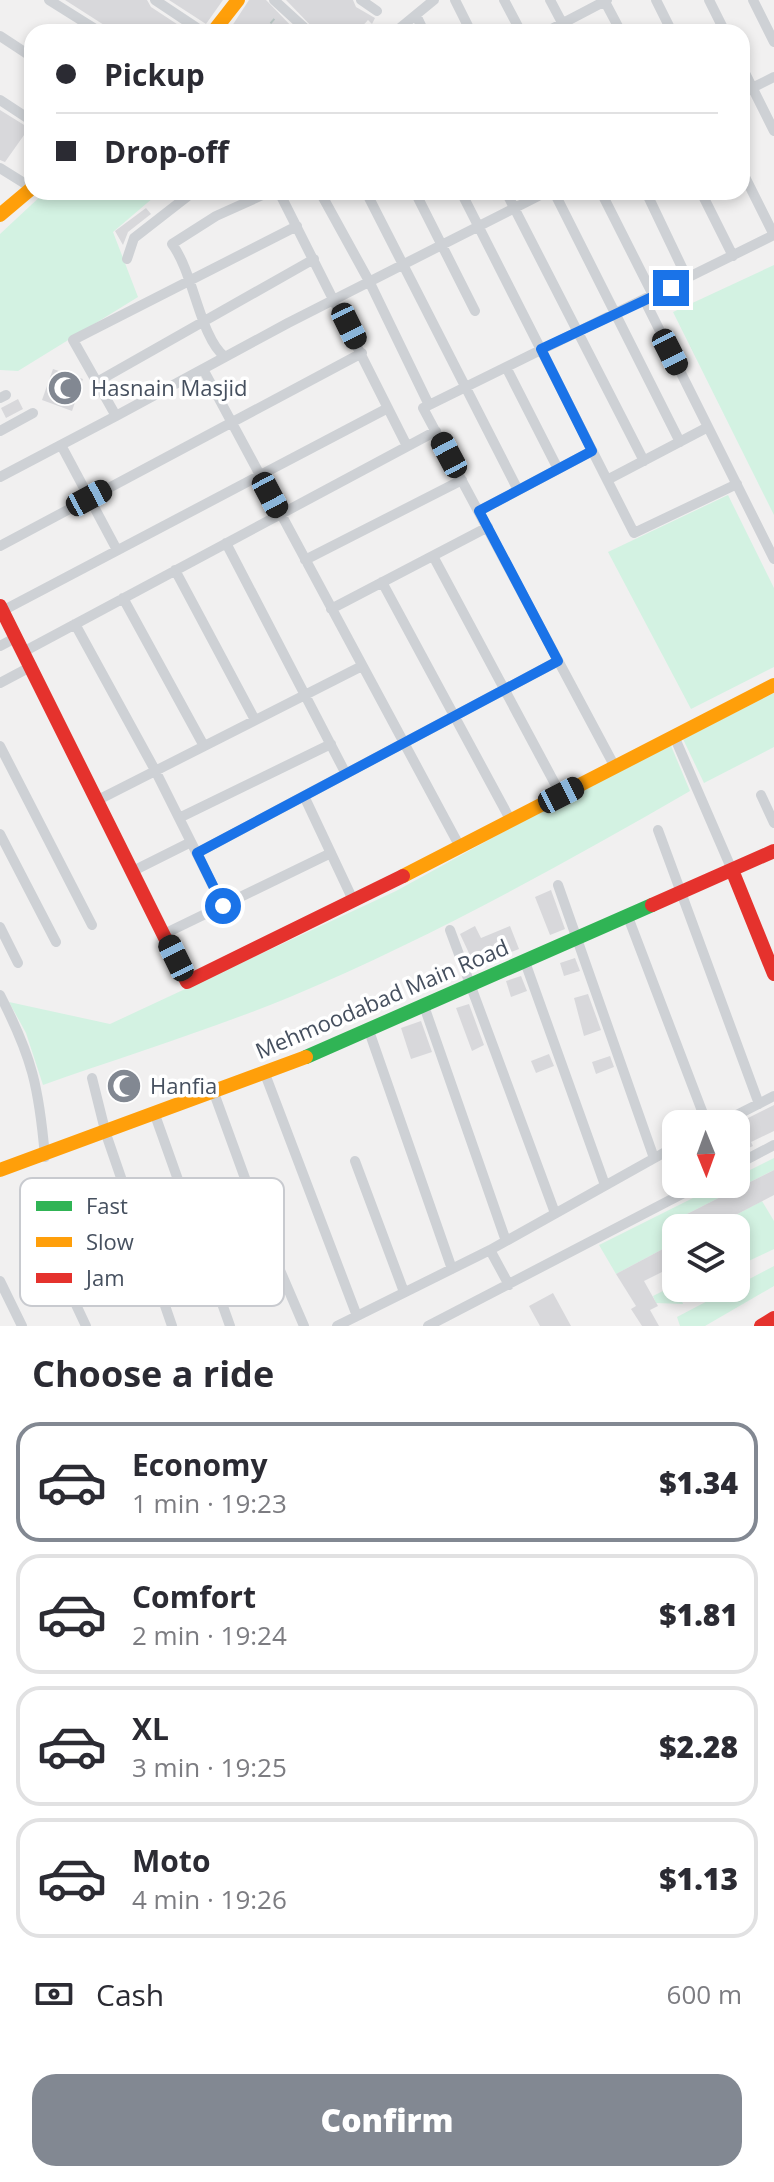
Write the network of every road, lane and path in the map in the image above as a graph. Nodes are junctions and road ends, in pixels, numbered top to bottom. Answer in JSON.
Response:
{"nodes":[{"id":1,"x":49,"y":0,"type":"edge"},
{"id":2,"x":155,"y":0,"type":"edge"},
{"id":3,"x":274,"y":0,"type":"edge"},
{"id":4,"x":361,"y":0,"type":"edge"},
{"id":5,"x":434,"y":0,"type":"edge"},
{"id":6,"x":455,"y":0,"type":"edge"},
{"id":7,"x":504,"y":0,"type":"edge"},
{"id":8,"x":550,"y":0,"type":"edge"},
{"id":9,"x":605,"y":0,"type":"edge"},
{"id":10,"x":656,"y":0,"type":"edge"},
{"id":11,"x":709,"y":0,"type":"edge"},
{"id":12,"x":753,"y":0,"type":"edge"},
{"id":13,"x":233,"y":2,"type":"edge"},
{"id":14,"x":284,"y":8,"type":"junction"},
{"id":15,"x":377,"y":11,"type":"dead end"},
{"id":16,"x":416,"y":15,"type":"junction"},
{"id":17,"x":87,"y":24,"type":"edge"},
{"id":18,"x":191,"y":24,"type":"edge"},
{"id":19,"x":218,"y":24,"type":"edge"},
{"id":20,"x":270,"y":24,"type":"edge"},
{"id":21,"x":301,"y":24,"type":"edge"},
{"id":22,"x":405,"y":24,"type":"edge"},
{"id":23,"x":420,"y":24,"type":"edge"},
{"id":24,"x":467,"y":24,"type":"edge"},
{"id":25,"x":517,"y":24,"type":"edge"},
{"id":26,"x":563,"y":24,"type":"edge"},
{"id":27,"x":571,"y":24,"type":"edge"},
{"id":28,"x":617,"y":24,"type":"edge"},
{"id":29,"x":668,"y":24,"type":"edge"},
{"id":30,"x":721,"y":24,"type":"edge"},
{"id":31,"x":0,"y":36,"type":"edge"},
{"id":32,"x":774,"y":42,"type":"edge"},
{"id":33,"x":24,"y":52,"type":"edge"},
{"id":34,"x":774,"y":77,"type":"edge"},
{"id":35,"x":750,"y":89,"type":"edge"},
{"id":36,"x":750,"y":95,"type":"edge"},
{"id":37,"x":0,"y":100,"type":"edge"},
{"id":38,"x":24,"y":116,"type":"edge"},
{"id":39,"x":774,"y":131,"type":"edge"},
{"id":40,"x":0,"y":168,"type":"edge"},
{"id":41,"x":24,"y":183,"type":"edge"},
{"id":42,"x":750,"y":187,"type":"edge"},
{"id":43,"x":24,"y":195,"type":"edge"},
{"id":44,"x":183,"y":200,"type":"edge"},
{"id":45,"x":251,"y":200,"type":"edge"},
{"id":46,"x":283,"y":200,"type":"edge"},
{"id":47,"x":324,"y":200,"type":"edge"},
{"id":48,"x":370,"y":200,"type":"edge"},
{"id":49,"x":419,"y":200,"type":"edge"},
{"id":50,"x":465,"y":200,"type":"edge"},
{"id":51,"x":510,"y":200,"type":"edge"},
{"id":52,"x":530,"y":200,"type":"edge"},
{"id":53,"x":558,"y":200,"type":"edge"},
{"id":54,"x":605,"y":200,"type":"edge"},
{"id":55,"x":650,"y":200,"type":"edge"},
{"id":56,"x":705,"y":200,"type":"edge"},
{"id":57,"x":515,"y":208,"type":"junction"},
{"id":58,"x":0,"y":215,"type":"edge"},
{"id":59,"x":297,"y":226,"type":"junction"},
{"id":60,"x":478,"y":226,"type":"junction"},
{"id":61,"x":774,"y":235,"type":"edge"},
{"id":62,"x":442,"y":245,"type":"junction"},
{"id":63,"x":733,"y":256,"type":"junction"},
{"id":64,"x":127,"y":259,"type":"dead end"},
{"id":65,"x":314,"y":259,"type":"junction"},
{"id":66,"x":404,"y":264,"type":"junction"},
{"id":67,"x":688,"y":280,"type":"junction"},
{"id":68,"x":189,"y":281,"type":"junction"},
{"id":69,"x":369,"y":281,"type":"junction"},
{"id":70,"x":335,"y":299,"type":"junction"},
{"id":71,"x":649,"y":299,"type":"junction"},
{"id":72,"x":475,"y":311,"type":"dead end"},
{"id":73,"x":616,"y":312,"type":"junction"},
{"id":74,"x":203,"y":321,"type":"junction"},
{"id":75,"x":578,"y":331,"type":"junction"},
{"id":76,"x":541,"y":349,"type":"junction"},
{"id":77,"x":362,"y":353,"type":"junction"},
{"id":78,"x":225,"y":357,"type":"junction"},
{"id":79,"x":506,"y":367,"type":"junction"},
{"id":80,"x":203,"y":369,"type":"junction"},
{"id":81,"x":95,"y":383,"type":"junction"},
{"id":82,"x":467,"y":386,"type":"junction"},
{"id":83,"x":429,"y":405,"type":"junction"},
{"id":84,"x":388,"y":408,"type":"junction"},
{"id":85,"x":33,"y":413,"type":"dead end"},
{"id":86,"x":116,"y":416,"type":"junction"},
{"id":87,"x":232,"y":423,"type":"junction"},
{"id":88,"x":708,"y":427,"type":"junction"},
{"id":89,"x":0,"y":431,"type":"edge"},
{"id":90,"x":436,"y":431,"type":"junction"},
{"id":91,"x":680,"y":442,"type":"junction"},
{"id":92,"x":61,"y":445,"type":"junction"},
{"id":93,"x":407,"y":446,"type":"junction"},
{"id":94,"x":592,"y":451,"type":"junction"},
{"id":95,"x":644,"y":461,"type":"junction"},
{"id":96,"x":558,"y":469,"type":"junction"},
{"id":97,"x":260,"y":475,"type":"junction"},
{"id":98,"x":0,"y":477,"type":"edge"},
{"id":99,"x":462,"y":480,"type":"junction"},
{"id":100,"x":607,"y":480,"type":"junction"},
{"id":101,"x":737,"y":484,"type":"junction"},
{"id":102,"x":518,"y":490,"type":"junction"},
{"id":103,"x":89,"y":498,"type":"junction"},
{"id":104,"x":479,"y":511,"type":"junction"},
{"id":105,"x":280,"y":514,"type":"junction"},
{"id":106,"x":488,"y":527,"type":"junction"},
{"id":107,"x":226,"y":543,"type":"junction"},
{"id":108,"x":0,"y":546,"type":"edge"},
{"id":109,"x":117,"y":550,"type":"junction"},
{"id":110,"x":433,"y":556,"type":"junction"},
{"id":111,"x":774,"y":559,"type":"edge"},
{"id":112,"x":305,"y":560,"type":"junction"},
{"id":113,"x":175,"y":570,"type":"junction"},
{"id":114,"x":382,"y":582,"type":"junction"},
{"id":115,"x":123,"y":598,"type":"junction"},
{"id":116,"x":1,"y":608,"type":"edge"},
{"id":117,"x":331,"y":609,"type":"junction"},
{"id":118,"x":75,"y":624,"type":"junction"},
{"id":119,"x":17,"y":637,"type":"junction"},
{"id":120,"x":0,"y":646,"type":"edge"},
{"id":121,"x":25,"y":651,"type":"junction"},
{"id":122,"x":558,"y":661,"type":"junction"},
{"id":123,"x":32,"y":666,"type":"junction"},
{"id":124,"x":362,"y":666,"type":"junction"},
{"id":125,"x":0,"y":683,"type":"edge"},
{"id":126,"x":774,"y":685,"type":"edge"},
{"id":127,"x":504,"y":689,"type":"junction"},
{"id":128,"x":305,"y":695,"type":"junction"},
{"id":129,"x":454,"y":716,"type":"junction"},
{"id":130,"x":255,"y":720,"type":"junction"},
{"id":131,"x":674,"y":736,"type":"junction"},
{"id":132,"x":404,"y":743,"type":"junction"},
{"id":133,"x":331,"y":744,"type":"junction"},
{"id":134,"x":0,"y":746,"type":"edge"},
{"id":135,"x":204,"y":746,"type":"junction"},
{"id":136,"x":615,"y":767,"type":"junction"},
{"id":137,"x":155,"y":770,"type":"junction"},
{"id":138,"x":346,"y":774,"type":"junction"},
{"id":139,"x":561,"y":795,"type":"junction"},
{"id":140,"x":761,"y":795,"type":"dead end"},
{"id":141,"x":304,"y":796,"type":"junction"},
{"id":142,"x":98,"y":800,"type":"junction"},
{"id":143,"x":179,"y":818,"type":"junction"},
{"id":144,"x":511,"y":821,"type":"junction"},
{"id":145,"x":774,"y":823,"type":"edge"},
{"id":146,"x":658,"y":830,"type":"dead end"},
{"id":147,"x":0,"y":834,"type":"edge"},
{"id":148,"x":191,"y":842,"type":"junction"},
{"id":149,"x":460,"y":847,"type":"junction"},
{"id":150,"x":774,"y":851,"type":"edge"},
{"id":151,"x":197,"y":853,"type":"junction"},
{"id":152,"x":331,"y":853,"type":"junction"},
{"id":153,"x":732,"y":870,"type":"junction"},
{"id":154,"x":133,"y":871,"type":"junction"},
{"id":155,"x":558,"y":885,"type":"dead end"},
{"id":156,"x":681,"y":893,"type":"junction"},
{"id":157,"x":353,"y":900,"type":"junction"},
{"id":158,"x":223,"y":906,"type":"junction"},
{"id":159,"x":628,"y":917,"type":"junction"},
{"id":160,"x":92,"y":925,"type":"dead end"},
{"id":161,"x":0,"y":927,"type":"edge"},
{"id":162,"x":450,"y":930,"type":"dead end"},
{"id":163,"x":164,"y":934,"type":"junction"},
{"id":164,"x":577,"y":939,"type":"junction"},
{"id":165,"x":56,"y":942,"type":"dead end"},
{"id":166,"x":525,"y":962,"type":"junction"},
{"id":167,"x":18,"y":963,"type":"dead end"},
{"id":168,"x":774,"y":974,"type":"edge"},
{"id":169,"x":471,"y":986,"type":"junction"},
{"id":170,"x":0,"y":995,"type":"edge"},
{"id":171,"x":424,"y":1006,"type":"junction"},
{"id":172,"x":369,"y":1031,"type":"junction"},
{"id":173,"x":265,"y":1074,"type":"junction"},
{"id":174,"x":92,"y":1078,"type":"dead end"},
{"id":175,"x":214,"y":1093,"type":"junction"},
{"id":176,"x":774,"y":1096,"type":"edge"},
{"id":177,"x":759,"y":1104,"type":"junction"},
{"id":178,"x":702,"y":1110,"type":"edge"},
{"id":179,"x":747,"y":1110,"type":"edge"},
{"id":180,"x":155,"y":1115,"type":"junction"},
{"id":181,"x":106,"y":1134,"type":"junction"},
{"id":182,"x":774,"y":1145,"type":"edge"},
{"id":183,"x":662,"y":1154,"type":"edge"},
{"id":184,"x":45,"y":1157,"type":"junction"},
{"id":185,"x":654,"y":1158,"type":"junction"},
{"id":186,"x":750,"y":1158,"type":"edge"},
{"id":187,"x":355,"y":1161,"type":"dead end"},
{"id":188,"x":0,"y":1170,"type":"edge"},
{"id":189,"x":121,"y":1178,"type":"edge"},
{"id":190,"x":177,"y":1178,"type":"edge"},
{"id":191,"x":245,"y":1178,"type":"edge"},
{"id":192,"x":605,"y":1185,"type":"junction"},
{"id":193,"x":674,"y":1198,"type":"edge"},
{"id":194,"x":555,"y":1213,"type":"junction"},
{"id":195,"x":506,"y":1241,"type":"junction"},
{"id":196,"x":490,"y":1250,"type":"junction"},
{"id":197,"x":452,"y":1269,"type":"junction"},
{"id":198,"x":284,"y":1280,"type":"edge"},
{"id":199,"x":0,"y":1281,"type":"edge"},
{"id":200,"x":509,"y":1285,"type":"junction"},
{"id":201,"x":404,"y":1292,"type":"junction"},
{"id":202,"x":77,"y":1306,"type":"edge"},
{"id":203,"x":165,"y":1306,"type":"edge"},
{"id":204,"x":223,"y":1306,"type":"edge"},
{"id":205,"x":357,"y":1316,"type":"junction"},
{"id":206,"x":774,"y":1318,"type":"edge"},
{"id":207,"x":22,"y":1326,"type":"edge"},
{"id":208,"x":86,"y":1326,"type":"edge"},
{"id":209,"x":172,"y":1326,"type":"edge"},
{"id":210,"x":230,"y":1326,"type":"edge"},
{"id":211,"x":304,"y":1326,"type":"edge"},
{"id":212,"x":337,"y":1326,"type":"edge"},
{"id":213,"x":428,"y":1326,"type":"edge"},
{"id":214,"x":761,"y":1326,"type":"edge"}],
"edges":[{"from":1,"to":17,"type":"street"},
{"from":2,"to":18,"type":"street"},
{"from":3,"to":14,"type":"street"},
{"from":4,"to":15,"type":"street"},
{"from":5,"to":16,"type":"street"},
{"from":6,"to":24,"type":"street"},
{"from":7,"to":25,"type":"street"},
{"from":8,"to":26,"type":"street"},
{"from":9,"to":27,"type":"street"},
{"from":9,"to":28,"type":"street"},
{"from":10,"to":29,"type":"street"},
{"from":11,"to":30,"type":"street"},
{"from":12,"to":32,"type":"street"},
{"from":13,"to":19,"type":"street"},
{"from":14,"to":20,"type":"path"},
{"from":14,"to":21,"type":"street"},
{"from":16,"to":22,"type":"street"},
{"from":16,"to":23,"type":"street"},
{"from":31,"to":33,"type":"street"},
{"from":34,"to":35,"type":"street"},
{"from":36,"to":39,"type":"street"},
{"from":37,"to":38,"type":"street"},
{"from":40,"to":41,"type":"street"},
{"from":42,"to":61,"type":"street"},
{"from":43,"to":58,"type":"street"},
{"from":44,"to":64,"type":"street"},
{"from":45,"to":68,"type":"street"},
{"from":46,"to":59,"type":"street"},
{"from":47,"to":69,"type":"street"},
{"from":48,"to":66,"type":"street"},
{"from":49,"to":62,"type":"street"},
{"from":50,"to":60,"type":"street"},
{"from":51,"to":57,"type":"street"},
{"from":52,"to":57,"type":"street"},
{"from":53,"to":73,"type":"street"},
{"from":54,"to":71,"type":"street"},
{"from":55,"to":67,"type":"street"},
{"from":56,"to":63,"type":"street"},
{"from":57,"to":60,"type":"street"},
{"from":57,"to":75,"type":"street"},
{"from":59,"to":65,"type":"street"},
{"from":59,"to":68,"type":"street"},
{"from":60,"to":62,"type":"street"},
{"from":60,"to":76,"type":"street"},
{"from":61,"to":63,"type":"street"},
{"from":62,"to":66,"type":"street"},
{"from":62,"to":72,"type":"street"},
{"from":63,"to":67,"type":"street"},
{"from":65,"to":70,"type":"street"},
{"from":65,"to":74,"type":"street"},
{"from":66,"to":69,"type":"street"},
{"from":66,"to":82,"type":"street"},
{"from":67,"to":71,"type":"street"},
{"from":68,"to":74,"type":"street"},
{"from":68,"to":81,"type":"street"},
{"from":69,"to":70,"type":"street"},
{"from":69,"to":83,"type":"street"},
{"from":70,"to":77,"type":"street"},
{"from":70,"to":78,"type":"street"},
{"from":71,"to":73,"type":"street"},
{"from":71,"to":88,"type":"street"},
{"from":73,"to":75,"type":"street"},
{"from":73,"to":91,"type":"street"},
{"from":74,"to":78,"type":"street"},
{"from":74,"to":81,"type":"street"},
{"from":75,"to":76,"type":"street"},
{"from":75,"to":95,"type":"street"},
{"from":76,"to":79,"type":"street"},
{"from":76,"to":94,"type":"street"},
{"from":77,"to":84,"type":"street"},
{"from":77,"to":87,"type":"street"},
{"from":78,"to":80,"type":"street"},
{"from":79,"to":82,"type":"street"},
{"from":79,"to":96,"type":"street"},
{"from":80,"to":86,"type":"street"},
{"from":80,"to":87,"type":"street"},
{"from":81,"to":86,"type":"street"},
{"from":82,"to":83,"type":"street"},
{"from":82,"to":102,"type":"street"},
{"from":83,"to":90,"type":"street"},
{"from":84,"to":93,"type":"street"},
{"from":84,"to":97,"type":"street"},
{"from":85,"to":89,"type":"street"},
{"from":86,"to":92,"type":"street"},
{"from":87,"to":97,"type":"street"},
{"from":87,"to":103,"type":"street"},
{"from":88,"to":91,"type":"street"},
{"from":88,"to":101,"type":"street"},
{"from":90,"to":93,"type":"street"},
{"from":90,"to":99,"type":"street"},
{"from":91,"to":95,"type":"street"},
{"from":92,"to":98,"type":"street"},
{"from":92,"to":103,"type":"street"},
{"from":93,"to":105,"type":"street"},
{"from":94,"to":96,"type":"street"},
{"from":94,"to":100,"type":"street"},
{"from":95,"to":100,"type":"street"},
{"from":96,"to":102,"type":"street"},
{"from":97,"to":105,"type":"street"},
{"from":97,"to":109,"type":"street"},
{"from":99,"to":104,"type":"street"},
{"from":99,"to":112,"type":"street"},
{"from":100,"to":101,"type":"street"},
{"from":101,"to":111,"type":"street"},
{"from":102,"to":104,"type":"street"},
{"from":103,"to":108,"type":"street"},
{"from":103,"to":109,"type":"street"},
{"from":104,"to":106,"type":"street"},
{"from":105,"to":107,"type":"street"},
{"from":105,"to":112,"type":"street"},
{"from":106,"to":110,"type":"street"},
{"from":106,"to":122,"type":"street"},
{"from":107,"to":113,"type":"street"},
{"from":107,"to":128,"type":"street"},
{"from":109,"to":116,"type":"street"},
{"from":110,"to":114,"type":"street"},
{"from":110,"to":127,"type":"street"},
{"from":112,"to":117,"type":"street"},
{"from":113,"to":115,"type":"street"},
{"from":113,"to":130,"type":"street"},
{"from":114,"to":117,"type":"street"},
{"from":114,"to":129,"type":"street"},
{"from":115,"to":118,"type":"street"},
{"from":115,"to":135,"type":"street"},
{"from":116,"to":119,"type":"street"},
{"from":117,"to":124,"type":"street"},
{"from":118,"to":121,"type":"street"},
{"from":118,"to":137,"type":"street"},
{"from":119,"to":120,"type":"street"},
{"from":119,"to":121,"type":"street"},
{"from":121,"to":123,"type":"street"},
{"from":122,"to":127,"type":"street"},
{"from":122,"to":136,"type":"street"},
{"from":123,"to":125,"type":"street"},
{"from":123,"to":142,"type":"street"},
{"from":124,"to":128,"type":"street"},
{"from":124,"to":132,"type":"street"},
{"from":126,"to":131,"type":"street"},
{"from":127,"to":129,"type":"street"},
{"from":127,"to":139,"type":"street"},
{"from":128,"to":130,"type":"street"},
{"from":128,"to":133,"type":"street"},
{"from":129,"to":132,"type":"street"},
{"from":129,"to":144,"type":"street"},
{"from":130,"to":135,"type":"street"},
{"from":131,"to":136,"type":"street"},
{"from":131,"to":153,"type":"street"},
{"from":132,"to":138,"type":"street"},
{"from":132,"to":149,"type":"street"},
{"from":133,"to":138,"type":"street"},
{"from":133,"to":143,"type":"street"},
{"from":134,"to":160,"type":"street"},
{"from":135,"to":137,"type":"street"},
{"from":136,"to":139,"type":"street"},
{"from":137,"to":142,"type":"street"},
{"from":137,"to":143,"type":"street"},
{"from":138,"to":141,"type":"street"},
{"from":139,"to":144,"type":"street"},
{"from":140,"to":145,"type":"street"},
{"from":141,"to":151,"type":"street"},
{"from":141,"to":152,"type":"street"},
{"from":142,"to":154,"type":"street"},
{"from":143,"to":148,"type":"street"},
{"from":144,"to":149,"type":"street"},
{"from":146,"to":156,"type":"street"},
{"from":147,"to":165,"type":"street"},
{"from":148,"to":151,"type":"street"},
{"from":148,"to":154,"type":"street"},
{"from":149,"to":157,"type":"street"},
{"from":150,"to":153,"type":"street","name":"Mehmoodabad Main Road"},
{"from":151,"to":158,"type":"street"},
{"from":152,"to":157,"type":"street"},
{"from":152,"to":158,"type":"street"},
{"from":153,"to":156,"type":"street","name":"Mehmoodabad Main Road"},
{"from":153,"to":168,"type":"street"},
{"from":154,"to":163,"type":"street"},
{"from":155,"to":164,"type":"street"},
{"from":156,"to":159,"type":"street","name":"Mehmoodabad Main Road"},
{"from":156,"to":177,"type":"street"},
{"from":157,"to":163,"type":"street"},
{"from":158,"to":163,"type":"street"},
{"from":159,"to":164,"type":"street","name":"Mehmoodabad Main Road"},
{"from":159,"to":178,"type":"street"},
{"from":161,"to":167,"type":"street"},
{"from":162,"to":169,"type":"street"},
{"from":164,"to":166,"type":"street","name":"Mehmoodabad Main Road"},
{"from":164,"to":185,"type":"street"},
{"from":166,"to":169,"type":"street","name":"Mehmoodabad Main Road"},
{"from":166,"to":192,"type":"street"},
{"from":169,"to":171,"type":"street","name":"Mehmoodabad Main Road"},
{"from":169,"to":194,"type":"street"},
{"from":170,"to":184,"type":"street"},
{"from":171,"to":172,"type":"street","name":"Mehmoodabad Main Road"},
{"from":171,"to":195,"type":"street"},
{"from":172,"to":173,"type":"street","name":"Mehmoodabad Main Road"},
{"from":172,"to":197,"type":"street"},
{"from":173,"to":175,"type":"street","name":"Mehmoodabad Main Road"},
{"from":173,"to":205,"type":"street"},
{"from":174,"to":181,"type":"street"},
{"from":175,"to":180,"type":"street","name":"Mehmoodabad Main Road"},
{"from":175,"to":191,"type":"street"},
{"from":176,"to":177,"type":"street"},
{"from":177,"to":179,"type":"street"},
{"from":180,"to":181,"type":"street","name":"Mehmoodabad Main Road"},
{"from":180,"to":190,"type":"street"},
{"from":181,"to":184,"type":"street","name":"Mehmoodabad Main Road"},
{"from":181,"to":189,"type":"street"},
{"from":182,"to":186,"type":"street"},
{"from":183,"to":185,"type":"street"},
{"from":184,"to":188,"type":"street","name":"Mehmoodabad Main Road"},
{"from":185,"to":192,"type":"street"},
{"from":187,"to":201,"type":"street"},
{"from":192,"to":194,"type":"street"},
{"from":193,"to":200,"type":"street"},
{"from":194,"to":195,"type":"street"},
{"from":195,"to":196,"type":"street"},
{"from":196,"to":197,"type":"street"},
{"from":196,"to":200,"type":"street"},
{"from":197,"to":201,"type":"street"},
{"from":198,"to":211,"type":"street"},
{"from":199,"to":207,"type":"street"},
{"from":200,"to":213,"type":"street"},
{"from":201,"to":205,"type":"street"},
{"from":202,"to":208,"type":"street"},
{"from":203,"to":209,"type":"street"},
{"from":204,"to":210,"type":"street"},
{"from":205,"to":212,"type":"street"},
{"from":206,"to":214,"type":"street"}]}
